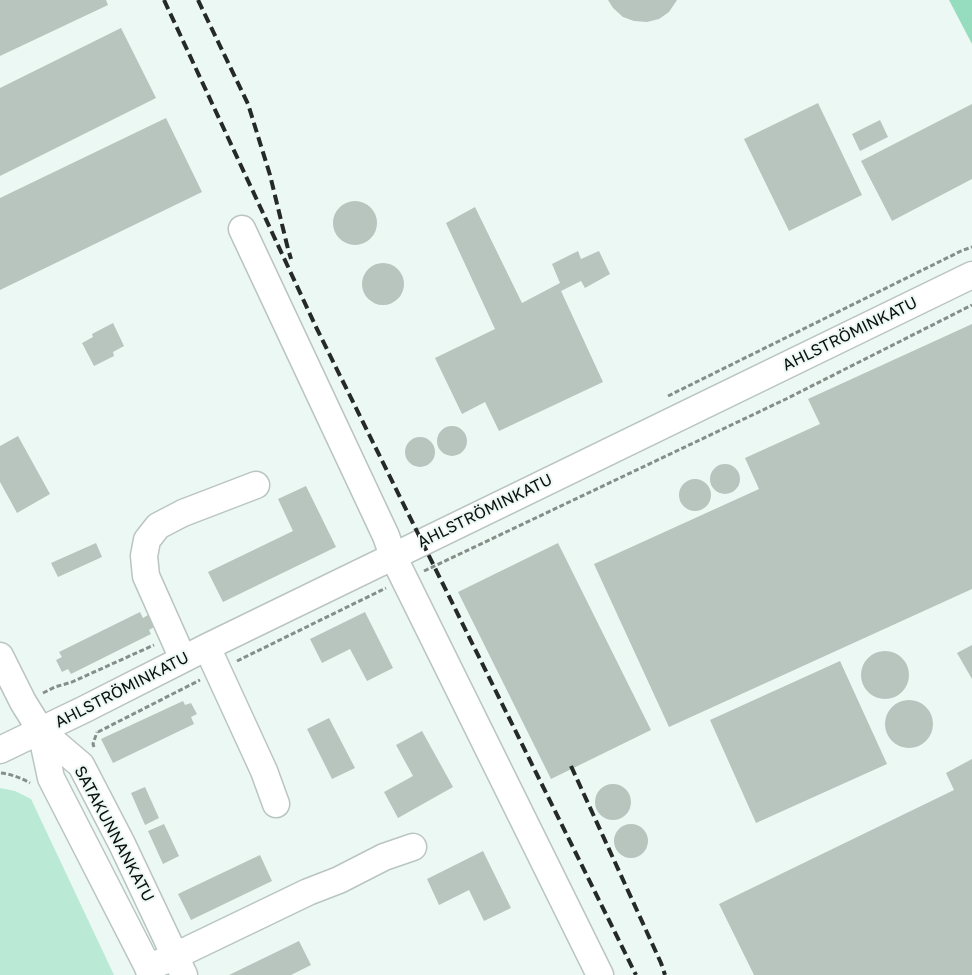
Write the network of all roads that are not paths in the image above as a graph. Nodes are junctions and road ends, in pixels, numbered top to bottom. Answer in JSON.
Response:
{"nodes":[{"id":1,"x":242,"y":229,"type":"dead end"},
{"id":2,"x":972,"y":275,"type":"edge"},
{"id":3,"x":256,"y":485,"type":"dead end"},
{"id":4,"x":393,"y":556,"type":"junction"},
{"id":5,"x":207,"y":647,"type":"junction"},
{"id":6,"x":178,"y":648,"type":"junction"},
{"id":7,"x":0,"y":656,"type":"edge"},
{"id":8,"x":41,"y":731,"type":"junction"},
{"id":9,"x":0,"y":750,"type":"edge"},
{"id":10,"x":276,"y":804,"type":"dead end"},
{"id":11,"x":413,"y":847,"type":"dead end"},
{"id":12,"x":180,"y":966,"type":"edge"},
{"id":13,"x":150,"y":971,"type":"edge"},
{"id":14,"x":600,"y":975,"type":"edge"}],
"edges":[{"from":1,"to":4,"type":"street"},
{"from":2,"to":4,"type":"street","name":"AHLSTRÖMINKATU"},
{"from":3,"to":6,"type":"street"},
{"from":4,"to":5,"type":"street","name":"AHLSTRÖMINKATU"},
{"from":4,"to":14,"type":"street"},
{"from":5,"to":6,"type":"street","name":"AHLSTRÖMINKATU"},
{"from":5,"to":10,"type":"street"},
{"from":6,"to":8,"type":"street","name":"AHLSTRÖMINKATU"},
{"from":7,"to":8,"type":"street"},
{"from":8,"to":9,"type":"street","name":"AHLSTRÖMINKATU"},
{"from":8,"to":12,"type":"street","name":"SATAKUNNANKATU"},
{"from":8,"to":13,"type":"street","name":"SATAKUNNANKATU"},
{"from":11,"to":12,"type":"street"},
{"from":12,"to":13,"type":"street"}]}
